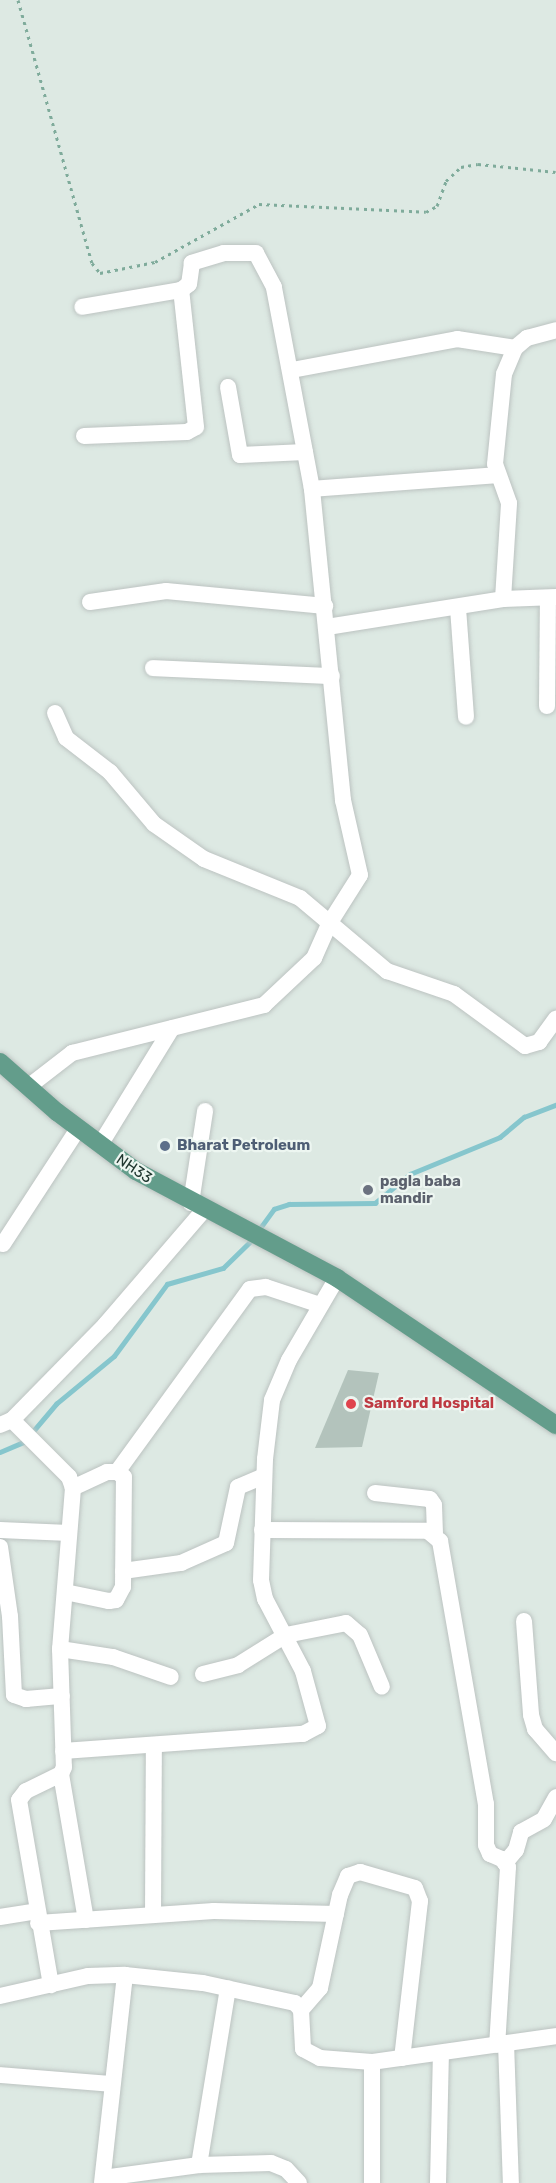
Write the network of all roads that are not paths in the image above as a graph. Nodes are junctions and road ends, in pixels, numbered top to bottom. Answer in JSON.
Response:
{"nodes":[{"id":1,"x":181,"y":290,"type":"junction"},
{"id":2,"x":82,"y":307,"type":"dead end"},
{"id":3,"x":556,"y":330,"type":"edge"},
{"id":4,"x":515,"y":348,"type":"junction"},
{"id":5,"x":292,"y":370,"type":"junction"},
{"id":6,"x":228,"y":387,"type":"dead end"},
{"id":7,"x":84,"y":436,"type":"dead end"},
{"id":8,"x":305,"y":452,"type":"junction"},
{"id":9,"x":497,"y":474,"type":"junction"},
{"id":10,"x":312,"y":489,"type":"junction"},
{"id":11,"x":552,"y":598,"type":"edge"},
{"id":12,"x":503,"y":599,"type":"junction"},
{"id":13,"x":90,"y":602,"type":"dead end"},
{"id":14,"x":325,"y":606,"type":"junction"},
{"id":15,"x":458,"y":608,"type":"junction"},
{"id":16,"x":327,"y":627,"type":"junction"},
{"id":17,"x":153,"y":668,"type":"dead end"},
{"id":18,"x":552,"y":672,"type":"edge"},
{"id":19,"x":332,"y":676,"type":"junction"},
{"id":20,"x":547,"y":706,"type":"dead end"},
{"id":21,"x":55,"y":713,"type":"dead end"},
{"id":22,"x":466,"y":717,"type":"dead end"},
{"id":23,"x":329,"y":924,"type":"junction"},
{"id":24,"x":556,"y":1019,"type":"edge"},
{"id":25,"x":172,"y":1028,"type":"junction"},
{"id":26,"x":0,"y":1062,"type":"edge"},
{"id":27,"x":28,"y":1087,"type":"junction"},
{"id":28,"x":205,"y":1111,"type":"dead end"},
{"id":29,"x":78,"y":1128,"type":"junction"},
{"id":30,"x":100,"y":1145,"type":"junction"},
{"id":31,"x":198,"y":1207,"type":"junction"},
{"id":32,"x":3,"y":1244,"type":"dead end"},
{"id":33,"x":337,"y":1278,"type":"junction"},
{"id":34,"x":320,"y":1305,"type":"junction"},
{"id":35,"x":10,"y":1425,"type":"edge"},
{"id":36,"x":556,"y":1425,"type":"edge"},
{"id":37,"x":117,"y":1472,"type":"junction"},
{"id":38,"x":264,"y":1476,"type":"junction"},
{"id":39,"x":73,"y":1488,"type":"junction"},
{"id":40,"x":375,"y":1493,"type":"dead end"},
{"id":41,"x":0,"y":1530,"type":"edge"},
{"id":42,"x":262,"y":1530,"type":"junction"},
{"id":43,"x":69,"y":1533,"type":"junction"},
{"id":44,"x":435,"y":1534,"type":"junction"},
{"id":45,"x":0,"y":1547,"type":"edge"},
{"id":46,"x":123,"y":1571,"type":"junction"},
{"id":47,"x":65,"y":1592,"type":"junction"},
{"id":48,"x":524,"y":1621,"type":"dead end"},
{"id":49,"x":285,"y":1635,"type":"junction"},
{"id":50,"x":60,"y":1649,"type":"junction"},
{"id":51,"x":203,"y":1674,"type":"dead end"},
{"id":52,"x":171,"y":1677,"type":"dead end"},
{"id":53,"x":382,"y":1687,"type":"dead end"},
{"id":54,"x":62,"y":1696,"type":"junction"},
{"id":55,"x":154,"y":1745,"type":"junction"},
{"id":56,"x":63,"y":1751,"type":"junction"},
{"id":57,"x":556,"y":1753,"type":"edge"},
{"id":58,"x":61,"y":1774,"type":"junction"},
{"id":59,"x":556,"y":1797,"type":"edge"},
{"id":60,"x":505,"y":1863,"type":"junction"},
{"id":61,"x":336,"y":1914,"type":"junction"},
{"id":62,"x":153,"y":1916,"type":"junction"},
{"id":63,"x":0,"y":1917,"type":"edge"},
{"id":64,"x":37,"y":1917,"type":"junction"},
{"id":65,"x":86,"y":1920,"type":"junction"},
{"id":66,"x":125,"y":1975,"type":"junction"},
{"id":67,"x":51,"y":1985,"type":"junction"},
{"id":68,"x":228,"y":1988,"type":"junction"},
{"id":69,"x":0,"y":1996,"type":"edge"},
{"id":70,"x":301,"y":2010,"type":"junction"},
{"id":71,"x":556,"y":2036,"type":"edge"},
{"id":72,"x":502,"y":2044,"type":"junction"},
{"id":73,"x":441,"y":2052,"type":"junction"},
{"id":74,"x":402,"y":2058,"type":"junction"},
{"id":75,"x":372,"y":2062,"type":"junction"},
{"id":76,"x":0,"y":2075,"type":"edge"},
{"id":77,"x":112,"y":2084,"type":"junction"},
{"id":78,"x":199,"y":2165,"type":"junction"},
{"id":79,"x":103,"y":2180,"type":"edge"},
{"id":80,"x":298,"y":2183,"type":"edge"},
{"id":81,"x":372,"y":2183,"type":"edge"},
{"id":82,"x":438,"y":2183,"type":"edge"},
{"id":83,"x":511,"y":2183,"type":"edge"}],
"edges":[{"from":1,"to":2,"type":"street"},
{"from":1,"to":5,"type":"street"},
{"from":1,"to":7,"type":"street"},
{"from":3,"to":4,"type":"street"},
{"from":4,"to":5,"type":"street"},
{"from":4,"to":9,"type":"street"},
{"from":5,"to":8,"type":"street"},
{"from":6,"to":8,"type":"street"},
{"from":8,"to":10,"type":"street"},
{"from":9,"to":10,"type":"street"},
{"from":9,"to":12,"type":"street"},
{"from":10,"to":14,"type":"street"},
{"from":11,"to":12,"type":"street"},
{"from":11,"to":18,"type":"street"},
{"from":12,"to":15,"type":"street"},
{"from":13,"to":14,"type":"street"},
{"from":14,"to":16,"type":"street"},
{"from":15,"to":16,"type":"street"},
{"from":15,"to":22,"type":"street"},
{"from":16,"to":19,"type":"street"},
{"from":17,"to":19,"type":"street"},
{"from":18,"to":20,"type":"street"},
{"from":19,"to":23,"type":"street"},
{"from":21,"to":23,"type":"street"},
{"from":23,"to":24,"type":"street"},
{"from":23,"to":25,"type":"street"},
{"from":25,"to":27,"type":"street"},
{"from":25,"to":30,"type":"street"},
{"from":26,"to":27,"type":"main road","name":"NH33"},
{"from":27,"to":29,"type":"main road","name":"NH33"},
{"from":28,"to":31,"type":"street"},
{"from":29,"to":30,"type":"main road","name":"NH33"},
{"from":29,"to":32,"type":"street"},
{"from":30,"to":31,"type":"main road","name":"NH33"},
{"from":31,"to":33,"type":"main road","name":"NH33"},
{"from":31,"to":35,"type":"street"},
{"from":33,"to":34,"type":"street"},
{"from":33,"to":36,"type":"main road","name":"NH33"},
{"from":34,"to":37,"type":"street"},
{"from":34,"to":38,"type":"street"},
{"from":35,"to":39,"type":"street"},
{"from":37,"to":39,"type":"street"},
{"from":37,"to":46,"type":"street"},
{"from":38,"to":42,"type":"street"},
{"from":38,"to":46,"type":"street"},
{"from":39,"to":43,"type":"street"},
{"from":40,"to":44,"type":"street"},
{"from":41,"to":43,"type":"street"},
{"from":42,"to":44,"type":"street"},
{"from":42,"to":49,"type":"street"},
{"from":43,"to":47,"type":"street"},
{"from":44,"to":60,"type":"street"},
{"from":45,"to":54,"type":"street"},
{"from":46,"to":47,"type":"street"},
{"from":47,"to":50,"type":"street"},
{"from":48,"to":57,"type":"street"},
{"from":49,"to":51,"type":"street"},
{"from":49,"to":53,"type":"street"},
{"from":49,"to":55,"type":"street"},
{"from":50,"to":52,"type":"street"},
{"from":50,"to":54,"type":"street"},
{"from":54,"to":56,"type":"street"},
{"from":55,"to":56,"type":"street"},
{"from":55,"to":62,"type":"street"},
{"from":56,"to":58,"type":"street"},
{"from":58,"to":64,"type":"street"},
{"from":58,"to":65,"type":"street"},
{"from":59,"to":60,"type":"street"},
{"from":60,"to":72,"type":"street"},
{"from":61,"to":62,"type":"street"},
{"from":61,"to":70,"type":"street"},
{"from":61,"to":74,"type":"street"},
{"from":62,"to":65,"type":"street"},
{"from":63,"to":64,"type":"street"},
{"from":64,"to":65,"type":"street"},
{"from":64,"to":67,"type":"street"},
{"from":66,"to":67,"type":"street"},
{"from":66,"to":68,"type":"street"},
{"from":66,"to":77,"type":"street"},
{"from":67,"to":69,"type":"street"},
{"from":68,"to":70,"type":"street"},
{"from":68,"to":78,"type":"street"},
{"from":70,"to":75,"type":"street"},
{"from":71,"to":72,"type":"street"},
{"from":72,"to":73,"type":"street"},
{"from":72,"to":83,"type":"street"},
{"from":73,"to":74,"type":"street"},
{"from":73,"to":82,"type":"street"},
{"from":74,"to":75,"type":"street"},
{"from":75,"to":81,"type":"street"},
{"from":76,"to":77,"type":"street"},
{"from":77,"to":79,"type":"street"},
{"from":78,"to":79,"type":"street"},
{"from":78,"to":80,"type":"street"}]}
